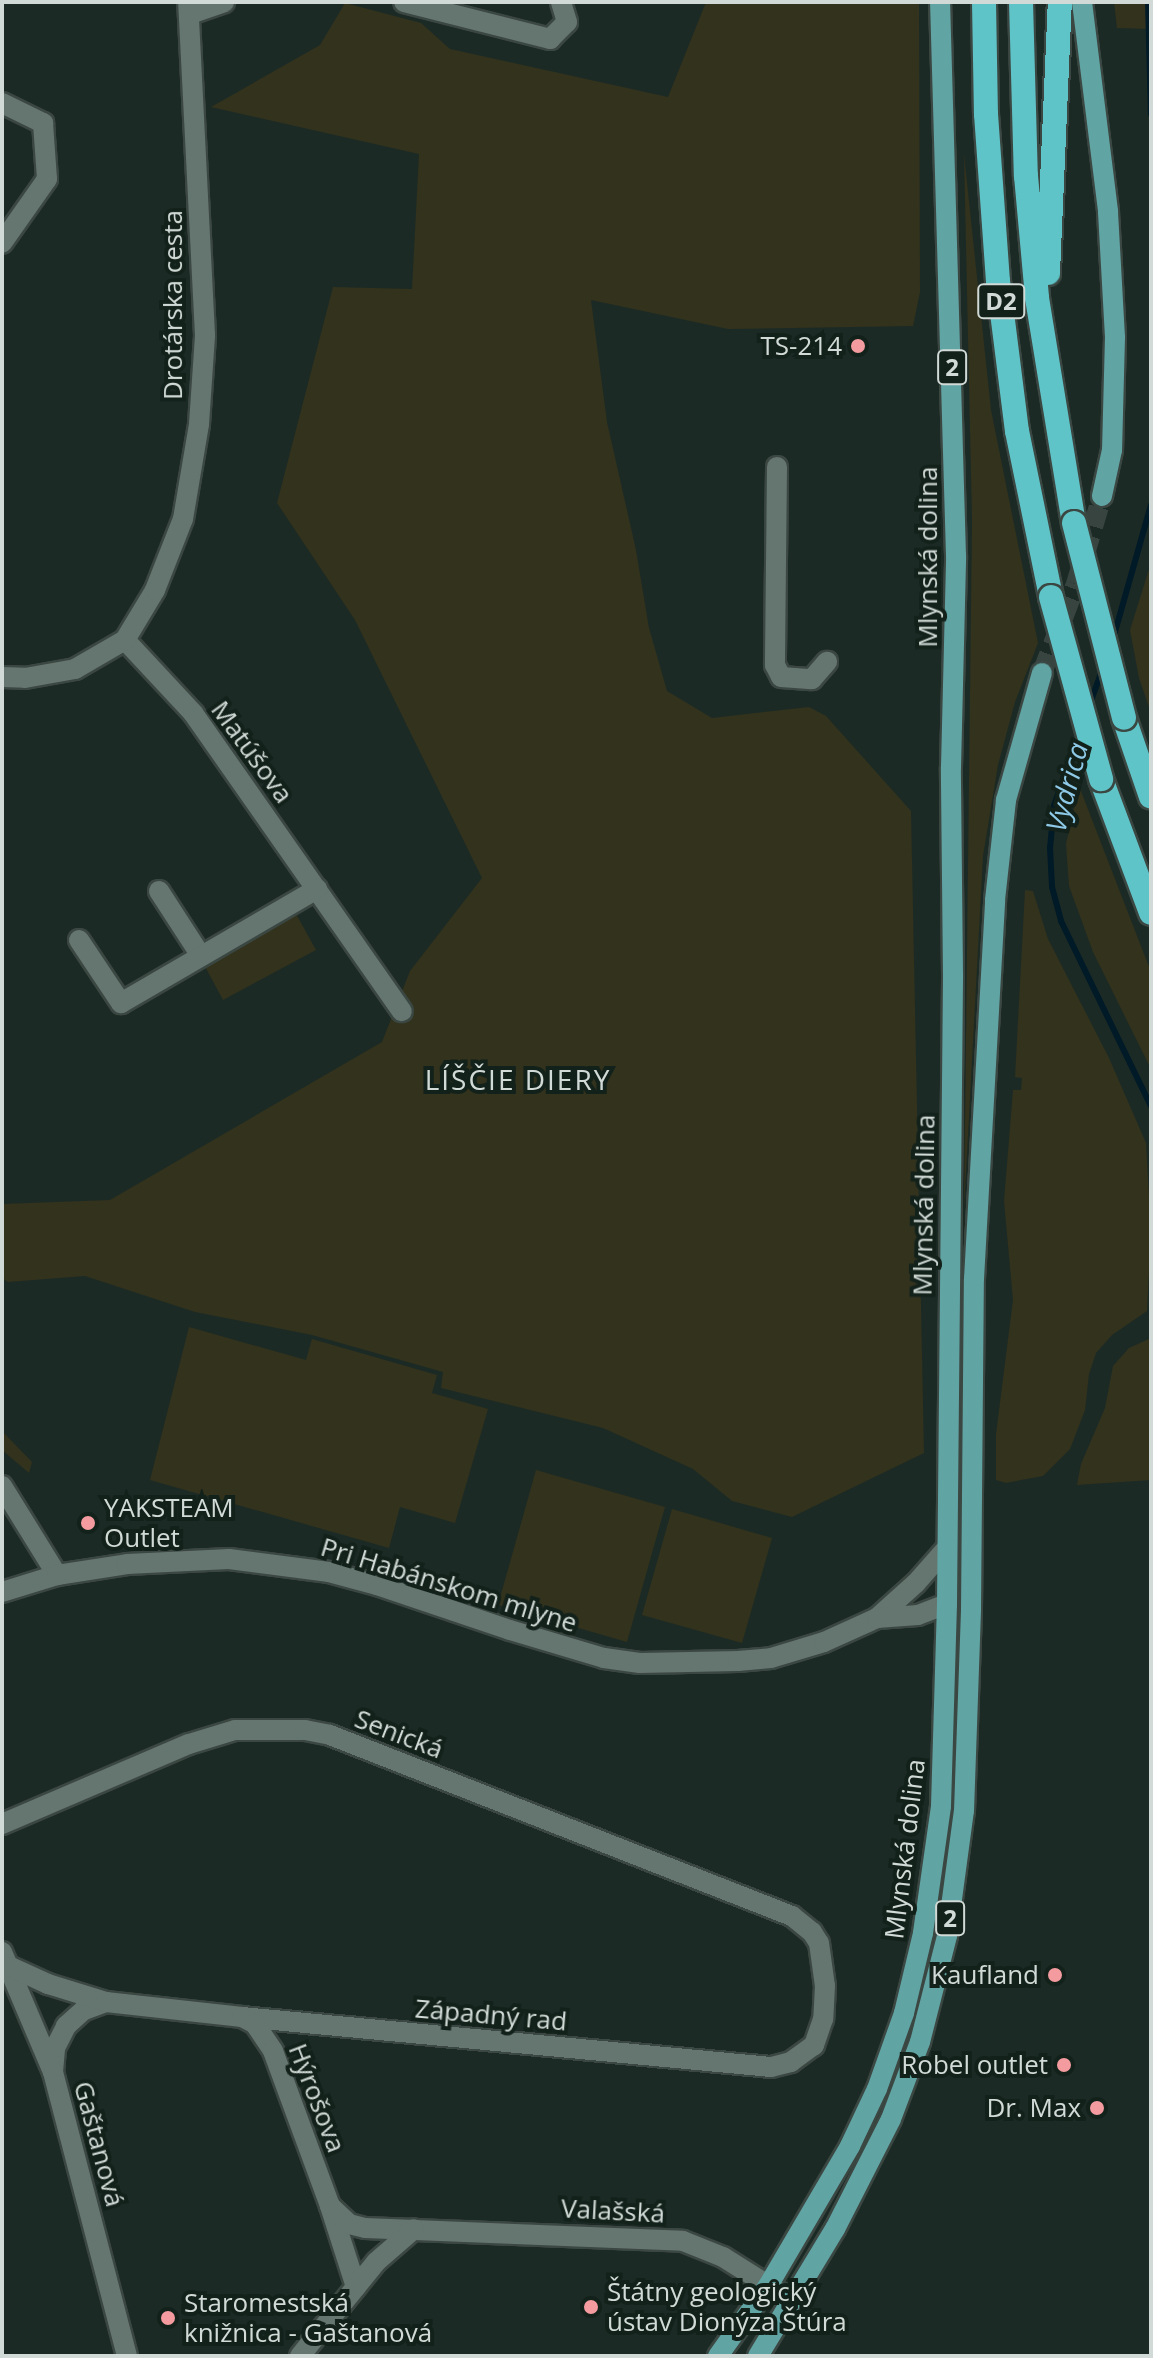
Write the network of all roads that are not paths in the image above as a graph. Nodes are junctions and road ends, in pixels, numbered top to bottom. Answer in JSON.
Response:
{"nodes":[{"id":1,"x":224,"y":2,"type":"edge"},
{"id":2,"x":404,"y":2,"type":"edge"},
{"id":3,"x":561,"y":2,"type":"edge"},
{"id":4,"x":940,"y":2,"type":"edge"},
{"id":5,"x":984,"y":2,"type":"edge"},
{"id":6,"x":1021,"y":2,"type":"edge"},
{"id":7,"x":1060,"y":2,"type":"edge"},
{"id":8,"x":1082,"y":2,"type":"edge"},
{"id":9,"x":189,"y":8,"type":"edge"},
{"id":10,"x":2,"y":103,"type":"edge"},
{"id":11,"x":2,"y":243,"type":"edge"},
{"id":12,"x":1045,"y":352,"type":"junction"},
{"id":13,"x":777,"y":467,"type":"dead end"},
{"id":14,"x":1102,"y":496,"type":"tunnel mouth"},
{"id":15,"x":125,"y":640,"type":"junction"},
{"id":16,"x":827,"y":662,"type":"dead end"},
{"id":17,"x":1042,"y":673,"type":"tunnel mouth"},
{"id":18,"x":2,"y":677,"type":"edge"},
{"id":19,"x":1151,"y":797,"type":"edge"},
{"id":20,"x":317,"y":889,"type":"junction"},
{"id":21,"x":159,"y":891,"type":"dead end"},
{"id":22,"x":1151,"y":913,"type":"edge"},
{"id":23,"x":79,"y":940,"type":"dead end"},
{"id":24,"x":201,"y":956,"type":"junction"},
{"id":25,"x":402,"y":1011,"type":"dead end"},
{"id":26,"x":2,"y":1486,"type":"edge"},
{"id":27,"x":970,"y":1523,"type":"junction"},
{"id":28,"x":946,"y":1549,"type":"junction"},
{"id":29,"x":57,"y":1575,"type":"junction"},
{"id":30,"x":971,"y":1586,"type":"junction"},
{"id":31,"x":2,"y":1592,"type":"edge"},
{"id":32,"x":947,"y":1604,"type":"junction"},
{"id":33,"x":877,"y":1618,"type":"junction"},
{"id":34,"x":2,"y":1824,"type":"edge"},
{"id":35,"x":773,"y":1908,"type":"joint"},
{"id":36,"x":5,"y":1964,"type":"edge"},
{"id":37,"x":106,"y":2002,"type":"junction"},
{"id":38,"x":242,"y":2017,"type":"junction"},
{"id":39,"x":53,"y":2072,"type":"junction"},
{"id":40,"x":330,"y":2206,"type":"junction"},
{"id":41,"x":414,"y":2229,"type":"junction"},
{"id":42,"x":768,"y":2286,"type":"junction"},
{"id":43,"x":356,"y":2287,"type":"junction"},
{"id":44,"x":793,"y":2301,"type":"junction"},
{"id":45,"x":127,"y":2356,"type":"edge"},
{"id":46,"x":300,"y":2356,"type":"edge"},
{"id":47,"x":718,"y":2356,"type":"edge"},
{"id":48,"x":758,"y":2356,"type":"edge"}],
"edges":[{"from":1,"to":9,"type":"street"},
{"from":2,"to":3,"type":"street"},
{"from":4,"to":28,"type":"main road","name":"Mlynská dolina","number":"2"},
{"from":5,"to":22,"type":"highway","number":"D2","bridge":true},
{"from":6,"to":12,"type":"highway","number":"D2"},
{"from":7,"to":12,"type":"highway"},
{"from":8,"to":14,"type":"main road"},
{"from":9,"to":15,"type":"street","name":"Drotárska cesta"},
{"from":10,"to":11,"type":"street"},
{"from":12,"to":19,"type":"highway","number":"D2","bridge":true},
{"from":13,"to":16,"type":"street"},
{"from":15,"to":18,"type":"street"},
{"from":15,"to":20,"type":"street","name":"Matúšova"},
{"from":17,"to":27,"type":"main road","name":"Mlynská dolina","number":"2"},
{"from":20,"to":24,"type":"street"},
{"from":20,"to":25,"type":"street","name":"Matúšova"},
{"from":21,"to":24,"type":"street"},
{"from":23,"to":24,"type":"street"},
{"from":26,"to":29,"type":"street"},
{"from":27,"to":28,"type":"main road"},
{"from":27,"to":30,"type":"main road","name":"Mlynská dolina","number":"2"},
{"from":28,"to":32,"type":"main road","name":"Mlynská dolina","number":"2"},
{"from":28,"to":33,"type":"street","name":"Pri Habánskom mlyne"},
{"from":29,"to":31,"type":"street","name":"Pri Habánskom mlyne"},
{"from":29,"to":33,"type":"street","name":"Pri Habánskom mlyne"},
{"from":30,"to":32,"type":"main road"},
{"from":30,"to":44,"type":"main road","name":"Mlynská dolina","number":"2"},
{"from":32,"to":33,"type":"street","name":"Pri Habánskom mlyne"},
{"from":32,"to":42,"type":"main road","name":"Mlynská dolina","number":"2"},
{"from":34,"to":35,"type":"street","name":"Senická"},
{"from":35,"to":38,"type":"street","name":"Západný rad"},
{"from":36,"to":37,"type":"street","name":"Západný rad"},
{"from":36,"to":39,"type":"street","name":"Gaštanová"},
{"from":37,"to":38,"type":"street","name":"Západný rad"},
{"from":37,"to":39,"type":"street"},
{"from":38,"to":40,"type":"street","name":"Hýrošova"},
{"from":39,"to":45,"type":"street","name":"Gaštanová"},
{"from":40,"to":41,"type":"street","name":"Valašská"},
{"from":40,"to":43,"type":"street"},
{"from":41,"to":42,"type":"street","name":"Valašská"},
{"from":41,"to":43,"type":"street"},
{"from":42,"to":44,"type":"street","name":"Valašská"},
{"from":42,"to":47,"type":"main road","name":"Mlynská dolina","number":"2"},
{"from":43,"to":46,"type":"street"},
{"from":44,"to":48,"type":"main road","name":"Mlynská dolina","number":"2"}]}
